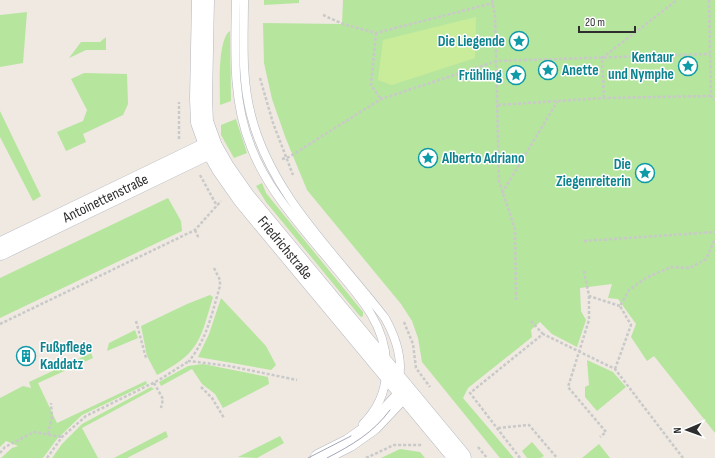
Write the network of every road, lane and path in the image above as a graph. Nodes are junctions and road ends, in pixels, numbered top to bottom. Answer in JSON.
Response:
{"nodes":[{"id":1,"x":203,"y":0,"type":"edge"},
{"id":2,"x":236,"y":0,"type":"edge"},
{"id":3,"x":244,"y":0,"type":"edge"},
{"id":4,"x":677,"y":0,"type":"edge"},
{"id":5,"x":710,"y":0,"type":"edge"},
{"id":6,"x":492,"y":1,"type":"edge"},
{"id":7,"x":323,"y":15,"type":"dead end"},
{"id":8,"x":376,"y":33,"type":"junction"},
{"id":9,"x":710,"y":54,"type":"junction"},
{"id":10,"x":602,"y":58,"type":"junction"},
{"id":11,"x":497,"y":62,"type":"junction"},
{"id":12,"x":259,"y":76,"type":"dead end"},
{"id":13,"x":711,"y":96,"type":"junction"},
{"id":14,"x":604,"y":98,"type":"junction"},
{"id":15,"x":382,"y":100,"type":"junction"},
{"id":16,"x":715,"y":100,"type":"edge"},
{"id":17,"x":557,"y":102,"type":"junction"},
{"id":18,"x":498,"y":105,"type":"junction"},
{"id":19,"x":211,"y":147,"type":"junction"},
{"id":20,"x":190,"y":158,"type":"junction"},
{"id":21,"x":286,"y":158,"type":"junction"},
{"id":22,"x":293,"y":176,"type":"dead end"},
{"id":23,"x":236,"y":186,"type":"junction"},
{"id":24,"x":502,"y":193,"type":"junction"},
{"id":25,"x":217,"y":206,"type":"junction"},
{"id":26,"x":195,"y":230,"type":"junction"},
{"id":27,"x":715,"y":232,"type":"edge"},
{"id":28,"x":199,"y":239,"type":"dead end"},
{"id":29,"x":715,"y":239,"type":"edge"},
{"id":30,"x":584,"y":241,"type":"dead end"},
{"id":31,"x":0,"y":249,"type":"edge"},
{"id":32,"x":214,"y":268,"type":"dead end"},
{"id":33,"x":584,"y":271,"type":"dead end"},
{"id":34,"x":589,"y":296,"type":"junction"},
{"id":35,"x":516,"y":301,"type":"dead end"},
{"id":36,"x":620,"y":306,"type":"junction"},
{"id":37,"x":400,"y":316,"type":"dead end"},
{"id":38,"x":136,"y":321,"type":"dead end"},
{"id":39,"x":531,"y":321,"type":"dead end"},
{"id":40,"x":0,"y":324,"type":"edge"},
{"id":41,"x":543,"y":334,"type":"junction"},
{"id":42,"x":578,"y":353,"type":"junction"},
{"id":43,"x":146,"y":358,"type":"dead end"},
{"id":44,"x":189,"y":360,"type":"junction"},
{"id":45,"x":615,"y":369,"type":"junction"},
{"id":46,"x":422,"y":377,"type":"dead end"},
{"id":47,"x":298,"y":380,"type":"dead end"},
{"id":48,"x":396,"y":382,"type":"junction"},
{"id":49,"x":154,"y":383,"type":"junction"},
{"id":50,"x":201,"y":386,"type":"dead end"},
{"id":51,"x":51,"y":403,"type":"dead end"},
{"id":52,"x":161,"y":408,"type":"dead end"},
{"id":53,"x":224,"y":418,"type":"dead end"},
{"id":54,"x":497,"y":428,"type":"junction"},
{"id":55,"x":48,"y":434,"type":"junction"},
{"id":56,"x":62,"y":437,"type":"junction"},
{"id":57,"x":600,"y":437,"type":"dead end"},
{"id":58,"x":349,"y":443,"type":"junction"},
{"id":59,"x":423,"y":445,"type":"dead end"},
{"id":60,"x":0,"y":453,"type":"edge"},
{"id":61,"x":47,"y":458,"type":"edge"},
{"id":62,"x":319,"y":458,"type":"edge"},
{"id":63,"x":366,"y":458,"type":"edge"},
{"id":64,"x":460,"y":458,"type":"edge"},
{"id":65,"x":520,"y":458,"type":"edge"},
{"id":66,"x":557,"y":458,"type":"edge"},
{"id":67,"x":683,"y":458,"type":"edge"}],
"edges":[{"from":1,"to":19,"type":"main road","name":"Friedrichstraße"},
{"from":2,"to":48,"type":"lane"},
{"from":3,"to":48,"type":"lane"},
{"from":4,"to":10,"type":"path"},
{"from":5,"to":9,"type":"path"},
{"from":6,"to":8,"type":"path"},
{"from":6,"to":11,"type":"path"},
{"from":7,"to":8,"type":"path"},
{"from":8,"to":15,"type":"path"},
{"from":9,"to":10,"type":"path"},
{"from":9,"to":13,"type":"path"},
{"from":10,"to":11,"type":"path"},
{"from":10,"to":14,"type":"path"},
{"from":11,"to":15,"type":"path"},
{"from":11,"to":18,"type":"path"},
{"from":12,"to":21,"type":"path"},
{"from":13,"to":14,"type":"path"},
{"from":13,"to":16,"type":"path"},
{"from":14,"to":17,"type":"path"},
{"from":15,"to":21,"type":"path"},
{"from":17,"to":18,"type":"path"},
{"from":17,"to":24,"type":"path"},
{"from":18,"to":24,"type":"path"},
{"from":19,"to":20,"type":"main road","name":"Antoinettenstraße"},
{"from":19,"to":23,"type":"main road","name":"Friedrichstraße"},
{"from":20,"to":25,"type":"path"},
{"from":20,"to":31,"type":"main road","name":"Antoinettenstraße"},
{"from":21,"to":22,"type":"path"},
{"from":23,"to":25,"type":"path"},
{"from":23,"to":48,"type":"main road","name":"Friedrichstraße"},
{"from":24,"to":35,"type":"path"},
{"from":25,"to":26,"type":"path"},
{"from":26,"to":28,"type":"path"},
{"from":26,"to":40,"type":"path"},
{"from":27,"to":30,"type":"path"},
{"from":29,"to":36,"type":"path"},
{"from":32,"to":44,"type":"path"},
{"from":33,"to":34,"type":"path"},
{"from":34,"to":36,"type":"path"},
{"from":34,"to":42,"type":"path"},
{"from":36,"to":45,"type":"path"},
{"from":37,"to":46,"type":"path"},
{"from":38,"to":43,"type":"path"},
{"from":39,"to":41,"type":"path"},
{"from":41,"to":42,"type":"path"},
{"from":41,"to":54,"type":"path"},
{"from":42,"to":45,"type":"path"},
{"from":42,"to":57,"type":"path"},
{"from":44,"to":47,"type":"path"},
{"from":44,"to":49,"type":"path"},
{"from":45,"to":67,"type":"path"},
{"from":48,"to":58,"type":"street"},
{"from":48,"to":58,"type":"lane"},
{"from":48,"to":64,"type":"main road","name":"Friedrichstraße"},
{"from":49,"to":52,"type":"path"},
{"from":49,"to":56,"type":"path"},
{"from":50,"to":53,"type":"path"},
{"from":51,"to":55,"type":"path"},
{"from":54,"to":65,"type":"path"},
{"from":54,"to":66,"type":"path"},
{"from":55,"to":56,"type":"path"},
{"from":55,"to":60,"type":"path"},
{"from":56,"to":61,"type":"path"},
{"from":58,"to":62,"type":"street"},
{"from":59,"to":63,"type":"path"}]}
